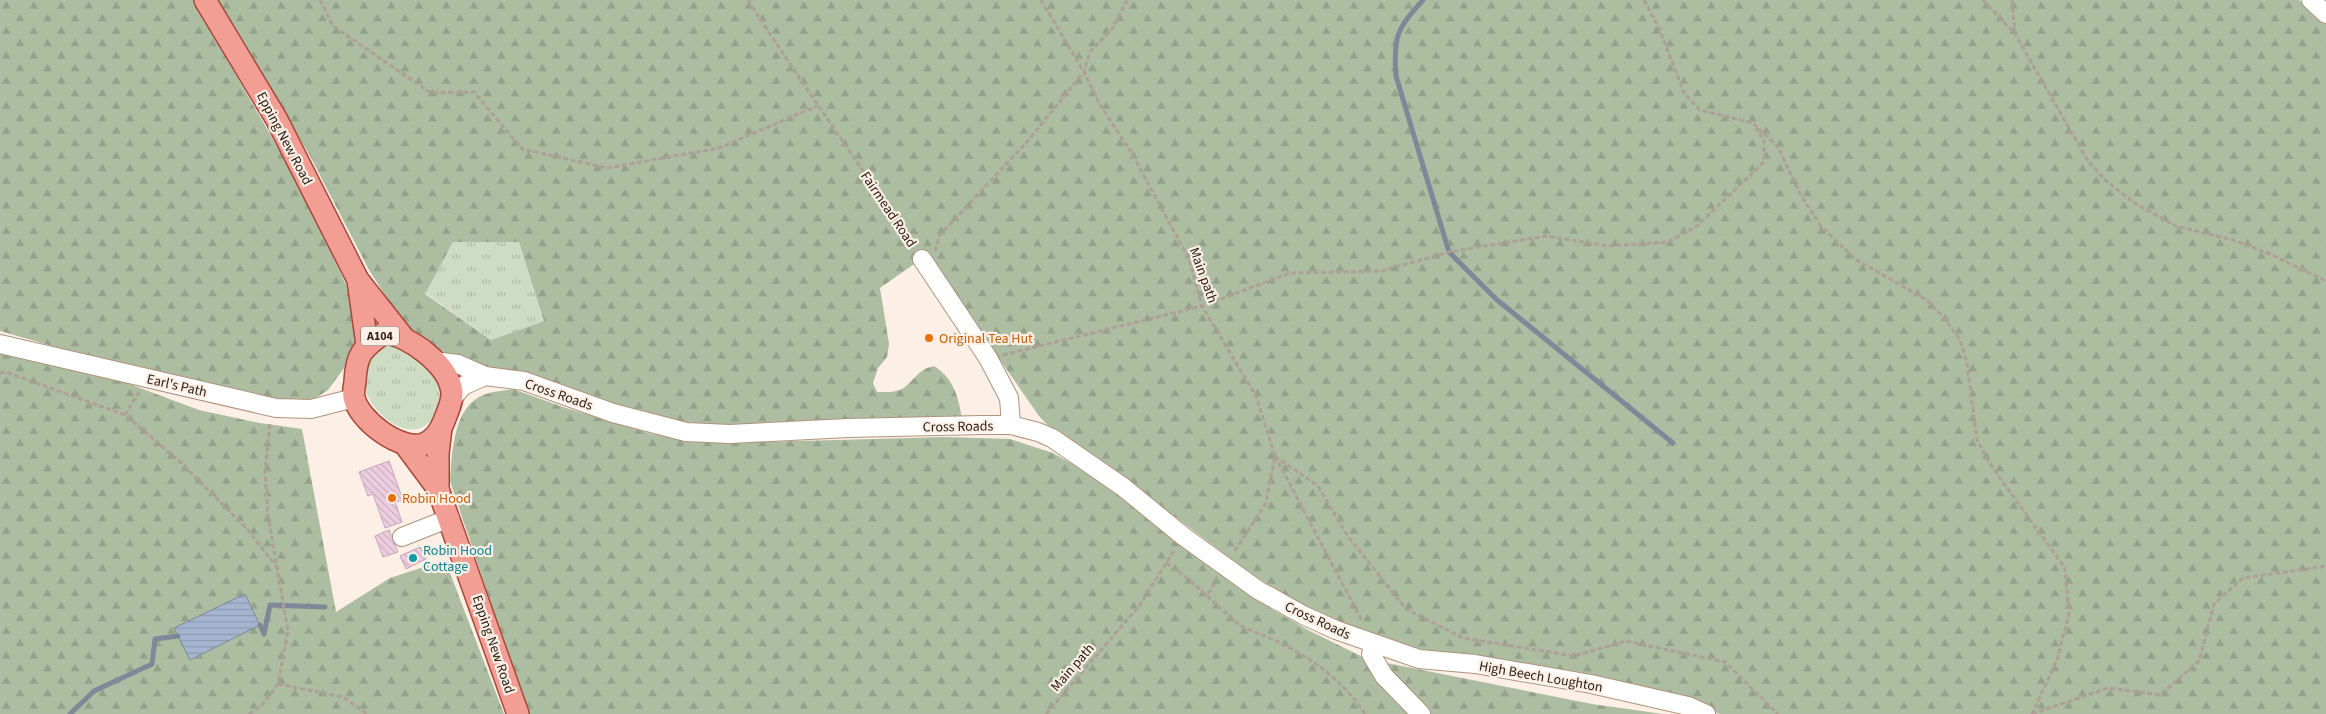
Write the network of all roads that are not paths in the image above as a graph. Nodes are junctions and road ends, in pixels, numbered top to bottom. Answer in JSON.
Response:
{"nodes":[{"id":1,"x":205,"y":0,"type":"edge"},
{"id":2,"x":2311,"y":0,"type":"edge"},
{"id":3,"x":2326,"y":14,"type":"edge"},
{"id":4,"x":926,"y":265,"type":"road end"},
{"id":5,"x":358,"y":280,"type":"junction"},
{"id":6,"x":403,"y":337,"type":"junction"},
{"id":7,"x":0,"y":344,"type":"edge"},
{"id":8,"x":367,"y":344,"type":"junction"},
{"id":9,"x":433,"y":361,"type":"junction"},
{"id":10,"x":485,"y":376,"type":"junction"},
{"id":11,"x":354,"y":398,"type":"junction"},
{"id":12,"x":451,"y":400,"type":"junction"},
{"id":13,"x":1012,"y":425,"type":"junction"},
{"id":14,"x":441,"y":428,"type":"junction"},
{"id":15,"x":406,"y":446,"type":"junction"},
{"id":16,"x":438,"y":490,"type":"junction"},
{"id":17,"x":450,"y":518,"type":"junction"},
{"id":18,"x":402,"y":537,"type":"dead end"},
{"id":19,"x":1374,"y":644,"type":"junction"},
{"id":20,"x":518,"y":714,"type":"edge"},
{"id":21,"x":1421,"y":714,"type":"edge"},
{"id":22,"x":1706,"y":714,"type":"edge"}],
"edges":[{"from":1,"to":5,"type":"main road","name":"Epping New Road","number":"A104"},
{"from":2,"to":3,"type":"street"},
{"from":4,"to":13,"type":"street"},
{"from":5,"to":6,"type":"main road","name":"Epping New Road","number":"A104"},
{"from":5,"to":8,"type":"main road","name":"Epping New Road","number":"A104"},
{"from":6,"to":8,"type":"main road","number":"A104"},
{"from":6,"to":9,"type":"main road","number":"A104"},
{"from":7,"to":11,"type":"street","name":"Earl's Path"},
{"from":8,"to":11,"type":"main road","number":"A104"},
{"from":9,"to":10,"type":"street","name":"Cross Roads"},
{"from":9,"to":12,"type":"main road","number":"A104"},
{"from":10,"to":12,"type":"street"},
{"from":10,"to":13,"type":"street","name":"Cross Roads"},
{"from":11,"to":15,"type":"main road"},
{"from":12,"to":14,"type":"main road"},
{"from":13,"to":19,"type":"street","name":"Cross Roads"},
{"from":14,"to":15,"type":"main road"},
{"from":14,"to":16,"type":"main road","name":"Epping New Road"},
{"from":15,"to":16,"type":"main road","name":"Epping New Road"},
{"from":16,"to":17,"type":"main road","name":"Epping New Road"},
{"from":17,"to":18,"type":"street"},
{"from":17,"to":20,"type":"main road","name":"Epping New Road"},
{"from":19,"to":21,"type":"street"},
{"from":19,"to":22,"type":"street","name":"High Beech Loughton"}]}
